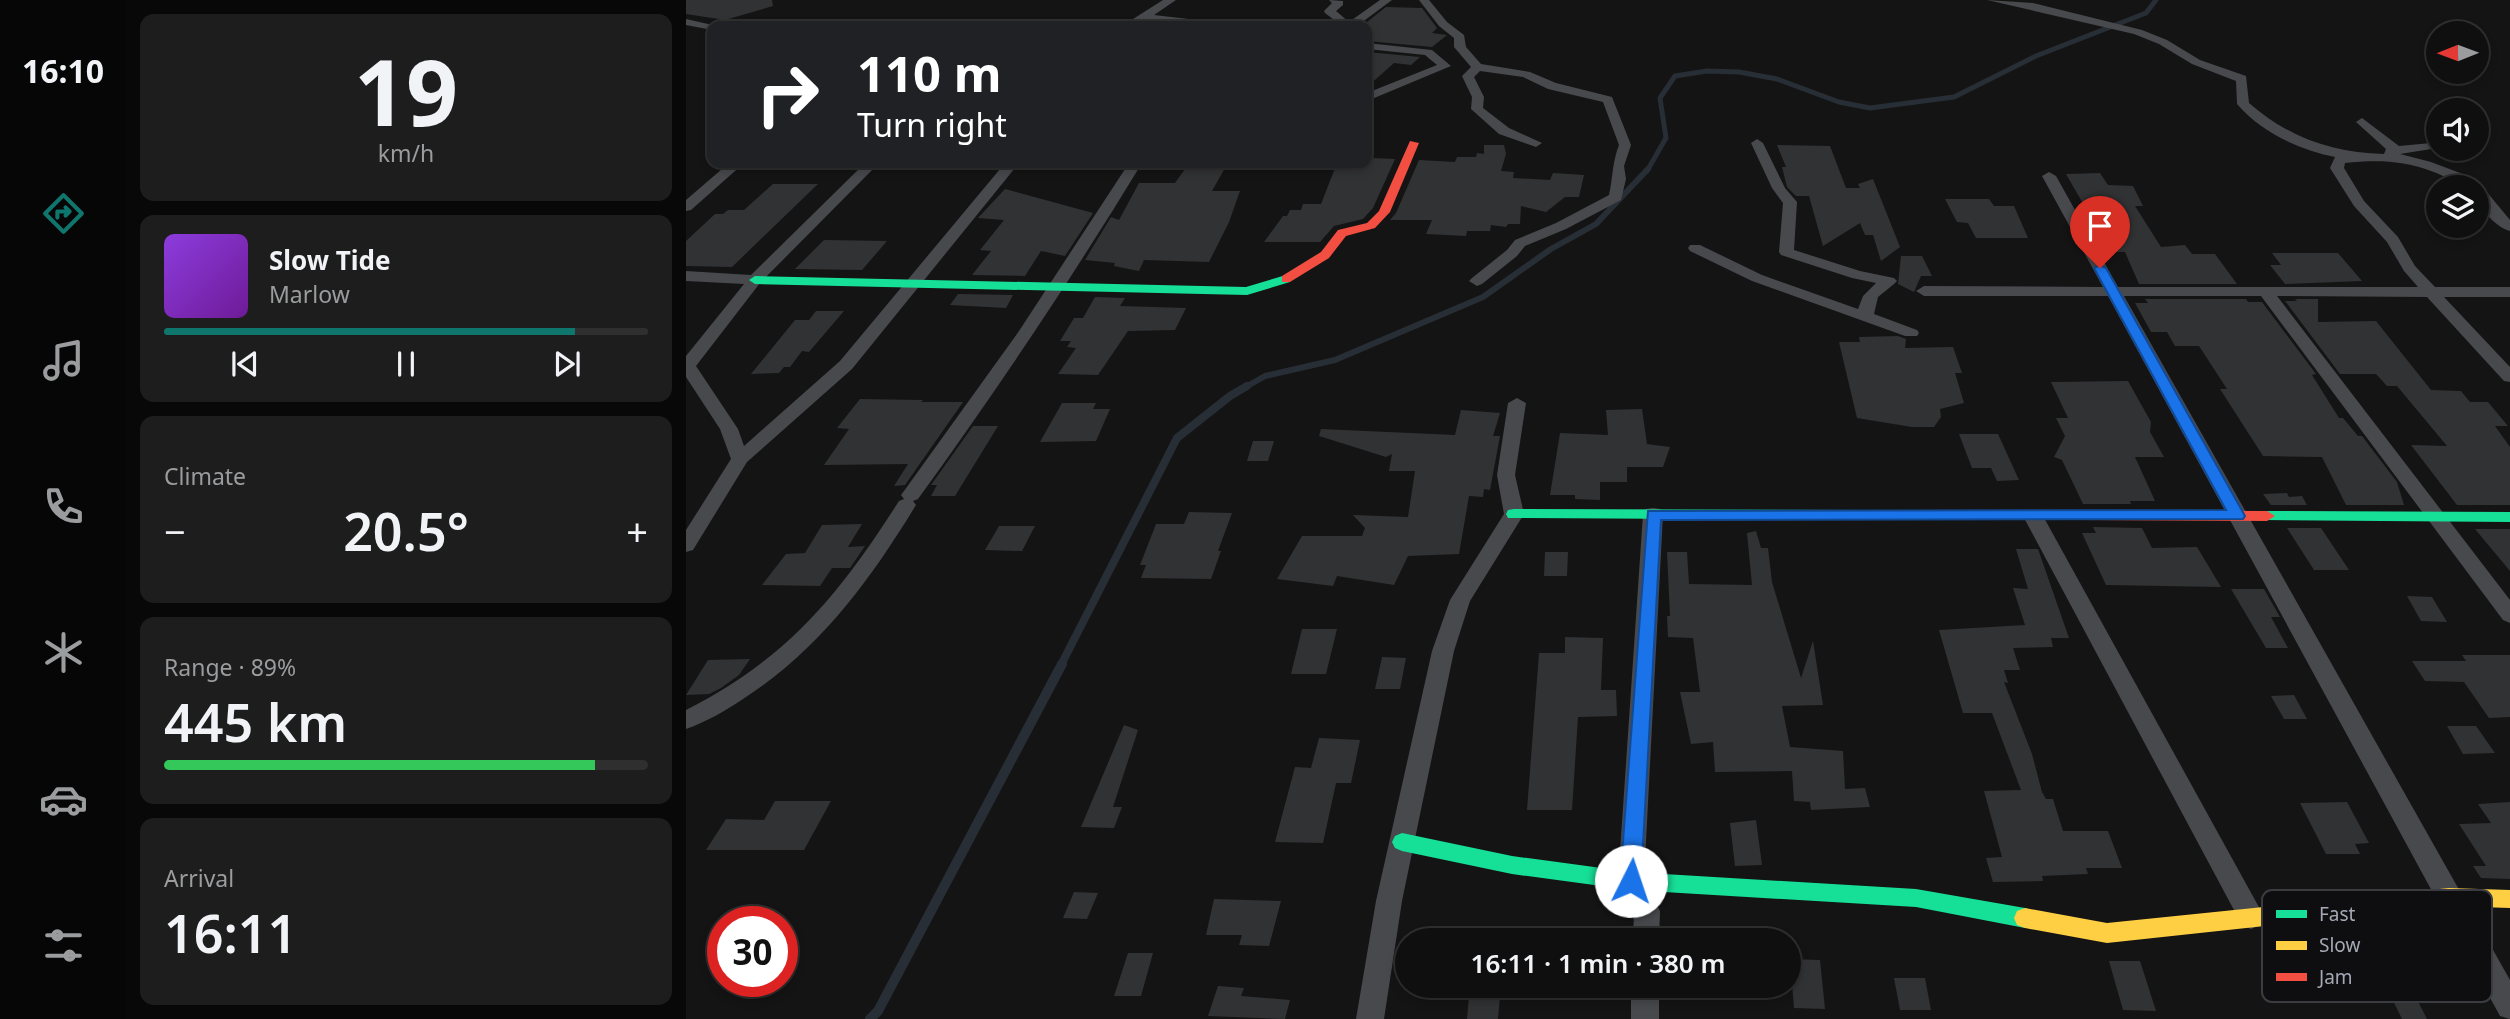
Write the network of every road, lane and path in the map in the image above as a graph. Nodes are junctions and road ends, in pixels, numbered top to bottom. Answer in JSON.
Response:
{"nodes":[{"id":1,"x":1171,"y":0,"type":"edge"},
{"id":2,"x":1335,"y":0,"type":"edge"},
{"id":3,"x":1387,"y":0,"type":"edge"},
{"id":4,"x":1424,"y":0,"type":"edge"},
{"id":5,"x":1992,"y":0,"type":"edge"},
{"id":6,"x":1144,"y":17,"type":"junction"},
{"id":7,"x":1137,"y":21,"type":"edge"},
{"id":8,"x":1179,"y":21,"type":"edge"},
{"id":9,"x":1343,"y":21,"type":"edge"},
{"id":10,"x":1356,"y":21,"type":"edge"},
{"id":11,"x":686,"y":22,"type":"edge"},
{"id":12,"x":707,"y":26,"type":"edge"},
{"id":13,"x":1372,"y":46,"type":"edge"},
{"id":14,"x":1445,"y":66,"type":"junction"},
{"id":15,"x":1473,"y":72,"type":"junction"},
{"id":16,"x":1372,"y":95,"type":"edge"},
{"id":17,"x":2362,"y":122,"type":"dead end"},
{"id":18,"x":1414,"y":143,"type":"dead end"},
{"id":19,"x":1536,"y":143,"type":"dead end"},
{"id":20,"x":1757,"y":143,"type":"dead end"},
{"id":21,"x":2426,"y":146,"type":"dead end"},
{"id":22,"x":2398,"y":151,"type":"junction"},
{"id":23,"x":2359,"y":157,"type":"junction"},
{"id":24,"x":731,"y":168,"type":"edge"},
{"id":25,"x":867,"y":168,"type":"edge"},
{"id":26,"x":1008,"y":168,"type":"edge"},
{"id":27,"x":1132,"y":168,"type":"edge"},
{"id":28,"x":2454,"y":175,"type":"edge"},
{"id":29,"x":2049,"y":176,"type":"dead end"},
{"id":30,"x":2489,"y":206,"type":"edge"},
{"id":31,"x":686,"y":207,"type":"edge"},
{"id":32,"x":2510,"y":227,"type":"edge"},
{"id":33,"x":1695,"y":248,"type":"dead end"},
{"id":34,"x":686,"y":276,"type":"edge"},
{"id":35,"x":755,"y":280,"type":"junction"},
{"id":36,"x":1477,"y":281,"type":"dead end"},
{"id":37,"x":912,"y":283,"type":"junction"},
{"id":38,"x":1058,"y":285,"type":"junction"},
{"id":39,"x":1924,"y":292,"type":"dead end"},
{"id":40,"x":2113,"y":292,"type":"junction"},
{"id":41,"x":2266,"y":292,"type":"junction"},
{"id":42,"x":2432,"y":292,"type":"junction"},
{"id":43,"x":2510,"y":292,"type":"edge"},
{"id":44,"x":1866,"y":318,"type":"junction"},
{"id":45,"x":1912,"y":333,"type":"dead end"},
{"id":46,"x":2510,"y":377,"type":"edge"},
{"id":47,"x":1517,"y":403,"type":"dead end"},
{"id":48,"x":740,"y":459,"type":"junction"},
{"id":49,"x":1514,"y":514,"type":"junction"},
{"id":50,"x":1653,"y":514,"type":"junction"},
{"id":51,"x":2033,"y":516,"type":"junction"},
{"id":52,"x":2237,"y":516,"type":"junction"},
{"id":53,"x":2436,"y":517,"type":"junction"},
{"id":54,"x":2510,"y":517,"type":"edge"},
{"id":55,"x":686,"y":545,"type":"edge"},
{"id":56,"x":2510,"y":615,"type":"edge"},
{"id":57,"x":686,"y":720,"type":"edge"},
{"id":58,"x":1402,"y":842,"type":"junction"},
{"id":59,"x":1631,"y":881,"type":"junction"},
{"id":60,"x":2445,"y":890,"type":"edge"},
{"id":61,"x":2492,"y":898,"type":"edge"},
{"id":62,"x":2510,"y":899,"type":"edge"},
{"id":63,"x":2262,"y":916,"type":"edge"},
{"id":64,"x":2251,"y":917,"type":"junction"},
{"id":65,"x":1646,"y":928,"type":"edge"},
{"id":66,"x":2492,"y":975,"type":"edge"},
{"id":67,"x":1645,"y":998,"type":"edge"},
{"id":68,"x":2510,"y":1007,"type":"edge"},
{"id":69,"x":1370,"y":1019,"type":"edge"},
{"id":70,"x":1645,"y":1019,"type":"edge"}],
"edges":[{"from":1,"to":6,"type":"street"},
{"from":2,"to":9,"type":"street"},
{"from":3,"to":10,"type":"street"},
{"from":4,"to":15,"type":"street"},
{"from":5,"to":23,"type":"street"},
{"from":6,"to":7,"type":"street"},
{"from":6,"to":8,"type":"street"},
{"from":11,"to":12,"type":"street"},
{"from":13,"to":14,"type":"street"},
{"from":14,"to":15,"type":"street"},
{"from":14,"to":16,"type":"street"},
{"from":15,"to":19,"type":"street"},
{"from":15,"to":36,"type":"street"},
{"from":17,"to":22,"type":"street"},
{"from":18,"to":38,"type":"street"},
{"from":20,"to":44,"type":"street"},
{"from":21,"to":22,"type":"street"},
{"from":22,"to":23,"type":"street"},
{"from":23,"to":28,"type":"street"},
{"from":23,"to":42,"type":"street"},
{"from":24,"to":31,"type":"street"},
{"from":25,"to":35,"type":"street"},
{"from":26,"to":37,"type":"street"},
{"from":27,"to":38,"type":"street"},
{"from":29,"to":40,"type":"street"},
{"from":30,"to":32,"type":"street"},
{"from":33,"to":44,"type":"street"},
{"from":34,"to":35,"type":"street"},
{"from":35,"to":37,"type":"street"},
{"from":35,"to":48,"type":"street"},
{"from":37,"to":38,"type":"street"},
{"from":37,"to":48,"type":"street"},
{"from":38,"to":57,"type":"street"},
{"from":39,"to":40,"type":"street"},
{"from":40,"to":41,"type":"street"},
{"from":40,"to":52,"type":"street"},
{"from":41,"to":42,"type":"street"},
{"from":41,"to":53,"type":"street"},
{"from":42,"to":43,"type":"street"},
{"from":42,"to":46,"type":"street"},
{"from":44,"to":45,"type":"street"},
{"from":47,"to":49,"type":"street"},
{"from":48,"to":55,"type":"street"},
{"from":49,"to":50,"type":"street"},
{"from":49,"to":58,"type":"street"},
{"from":50,"to":51,"type":"street"},
{"from":50,"to":59,"type":"street"},
{"from":51,"to":52,"type":"street"},
{"from":51,"to":64,"type":"street"},
{"from":52,"to":53,"type":"street"},
{"from":52,"to":60,"type":"street"},
{"from":53,"to":54,"type":"street"},
{"from":53,"to":56,"type":"street"},
{"from":58,"to":59,"type":"street"},
{"from":58,"to":69,"type":"street"},
{"from":59,"to":64,"type":"street"},
{"from":59,"to":65,"type":"street"},
{"from":61,"to":62,"type":"street"},
{"from":63,"to":64,"type":"street"},
{"from":66,"to":68,"type":"street"},
{"from":67,"to":70,"type":"street"}]}
